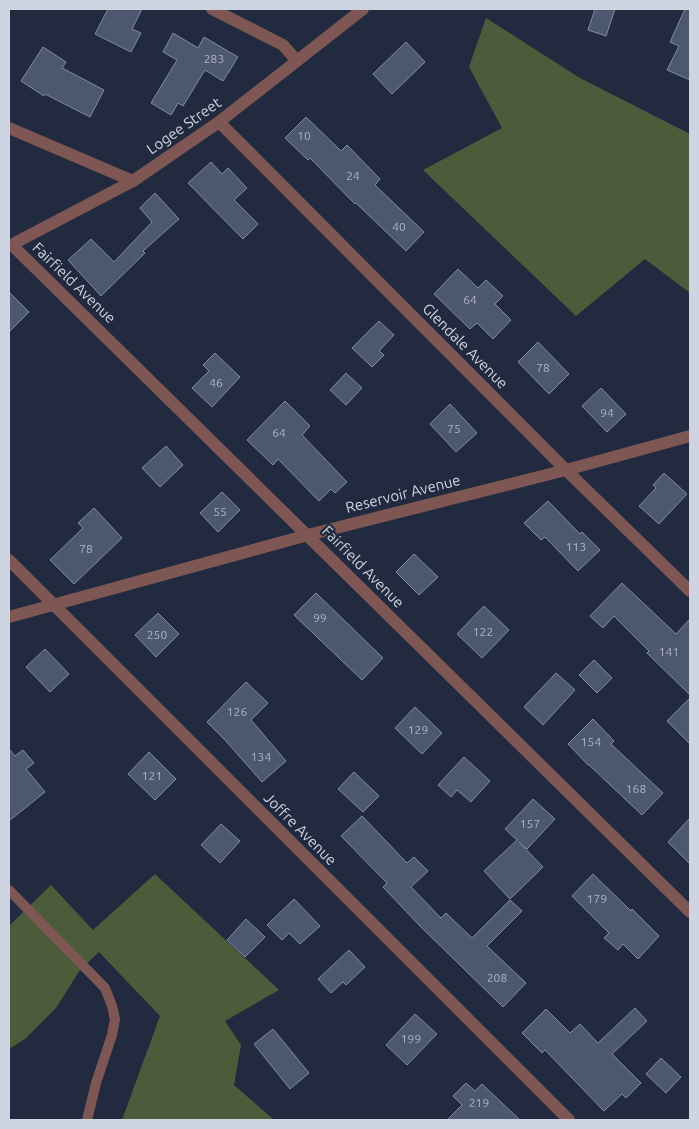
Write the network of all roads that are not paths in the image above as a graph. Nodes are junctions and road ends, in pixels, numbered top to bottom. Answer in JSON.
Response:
{"nodes":[{"id":1,"x":212,"y":9,"type":"edge"},
{"id":2,"x":363,"y":9,"type":"edge"},
{"id":3,"x":297,"y":61,"type":"junction"},
{"id":4,"x":219,"y":122,"type":"junction"},
{"id":5,"x":9,"y":128,"type":"edge"},
{"id":6,"x":133,"y":181,"type":"junction"},
{"id":7,"x":10,"y":245,"type":"edge"},
{"id":8,"x":690,"y":436,"type":"edge"},
{"id":9,"x":566,"y":470,"type":"junction"},
{"id":10,"x":308,"y":535,"type":"junction"},
{"id":11,"x":9,"y":560,"type":"edge"},
{"id":12,"x":690,"y":591,"type":"edge"},
{"id":13,"x":54,"y":605,"type":"junction"},
{"id":14,"x":9,"y":617,"type":"edge"},
{"id":15,"x":9,"y":890,"type":"edge"},
{"id":16,"x":690,"y":912,"type":"edge"},
{"id":17,"x":87,"y":1120,"type":"edge"},
{"id":18,"x":569,"y":1120,"type":"edge"}],
"edges":[{"from":1,"to":3,"type":"street"},
{"from":2,"to":3,"type":"street","name":"Logee Street"},
{"from":3,"to":4,"type":"street","name":"Logee Street"},
{"from":4,"to":6,"type":"street","name":"Logee Street"},
{"from":4,"to":9,"type":"street","name":"Glendale Avenue"},
{"from":5,"to":6,"type":"street"},
{"from":6,"to":7,"type":"street","name":"Logee Street"},
{"from":7,"to":10,"type":"street","name":"Fairfield Avenue"},
{"from":8,"to":9,"type":"street","name":"Reservoir Avenue"},
{"from":9,"to":10,"type":"street","name":"Reservoir Avenue"},
{"from":9,"to":12,"type":"street","name":"Glendale Avenue"},
{"from":10,"to":13,"type":"street","name":"Reservoir Avenue"},
{"from":10,"to":16,"type":"street","name":"Fairfield Avenue"},
{"from":11,"to":13,"type":"street","name":"Joffre Avenue"},
{"from":13,"to":14,"type":"street","name":"Reservoir Avenue"},
{"from":13,"to":18,"type":"street","name":"Joffre Avenue"},
{"from":15,"to":17,"type":"lane"}]}
